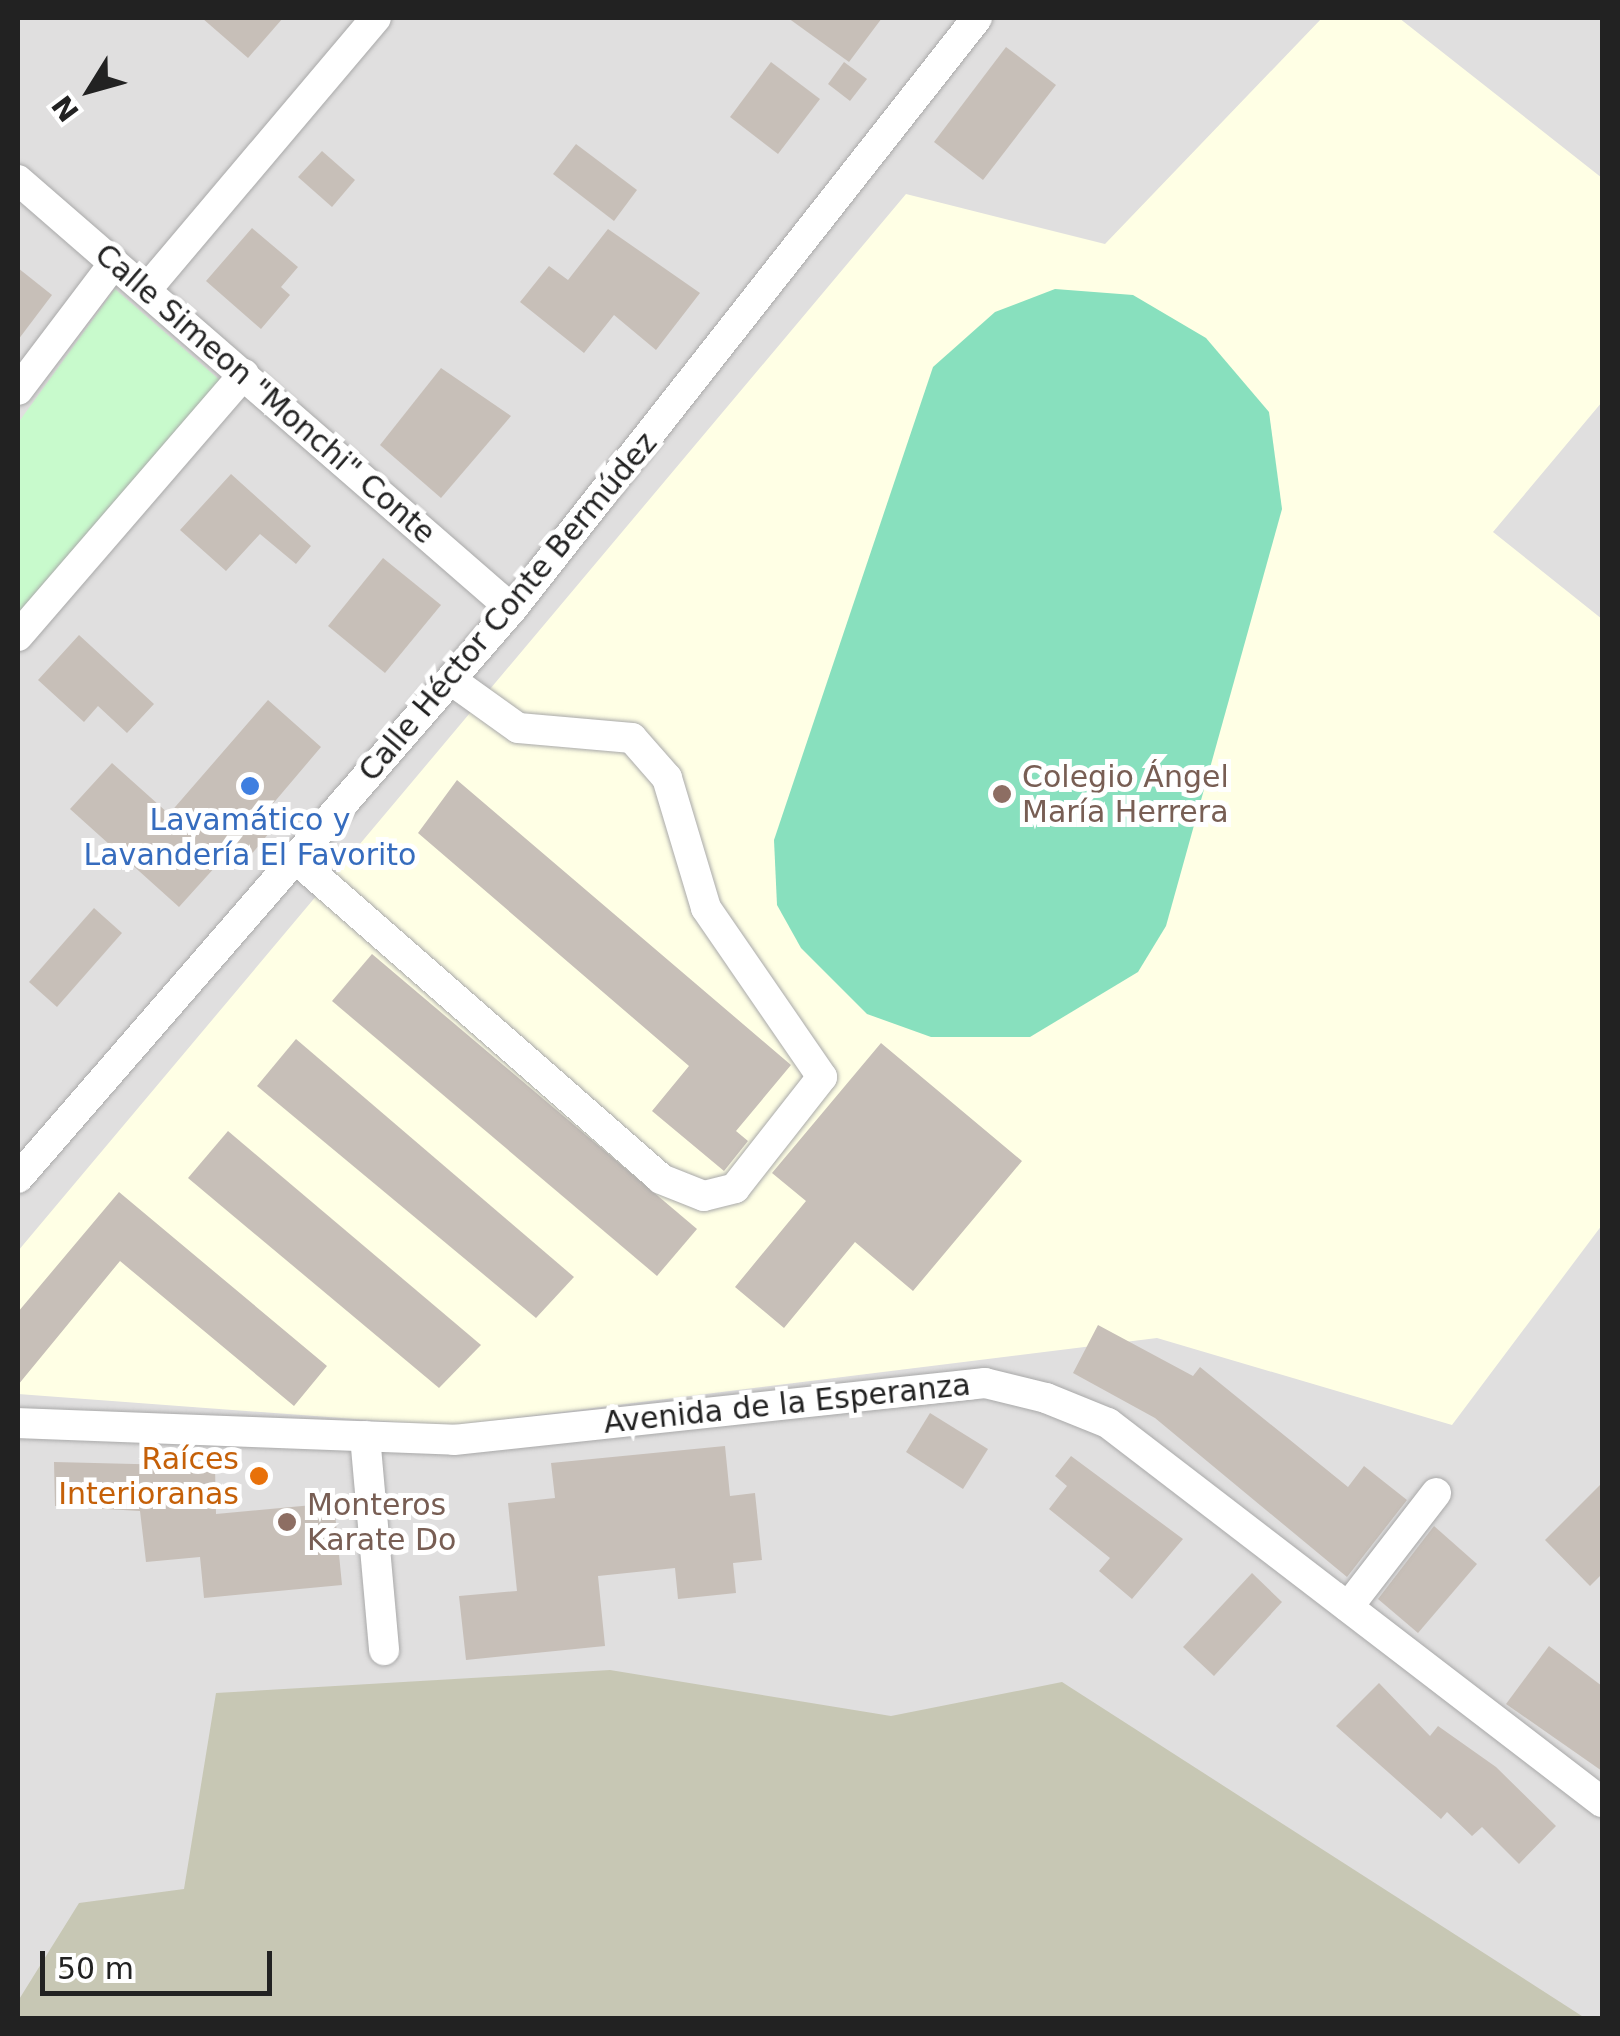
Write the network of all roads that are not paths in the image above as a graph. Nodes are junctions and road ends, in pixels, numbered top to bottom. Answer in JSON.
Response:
{"nodes":[{"id":1,"x":376,"y":18,"type":"edge"},
{"id":2,"x":977,"y":18,"type":"edge"},
{"id":3,"x":18,"y":180,"type":"edge"},
{"id":4,"x":114,"y":263,"type":"junction"},
{"id":5,"x":146,"y":290,"type":"junction"},
{"id":6,"x":244,"y":374,"type":"junction"},
{"id":7,"x":18,"y":390,"type":"edge"},
{"id":8,"x":512,"y":609,"type":"junction"},
{"id":9,"x":18,"y":636,"type":"edge"},
{"id":10,"x":451,"y":680,"type":"junction"},
{"id":11,"x":296,"y":859,"type":"junction"},
{"id":12,"x":18,"y":1178,"type":"edge"},
{"id":13,"x":18,"y":1423,"type":"edge"},
{"id":14,"x":364,"y":1436,"type":"junction"},
{"id":15,"x":1436,"y":1493,"type":"dead end"},
{"id":16,"x":1348,"y":1607,"type":"junction"},
{"id":17,"x":384,"y":1650,"type":"dead end"},
{"id":18,"x":1602,"y":1802,"type":"edge"}],
"edges":[{"from":1,"to":5,"type":"street"},
{"from":2,"to":8,"type":"street","name":"Calle Héctor Conte Bermúdez"},
{"from":3,"to":4,"type":"street","name":"Calle Simeon \"Monchi\" Conte"},
{"from":4,"to":5,"type":"street","name":"Calle Simeon \"Monchi\" Conte"},
{"from":4,"to":7,"type":"street"},
{"from":5,"to":6,"type":"street","name":"Calle Simeon \"Monchi\" Conte"},
{"from":6,"to":8,"type":"street","name":"Calle Simeon \"Monchi\" Conte"},
{"from":6,"to":9,"type":"street"},
{"from":8,"to":10,"type":"street","name":"Calle Héctor Conte Bermúdez"},
{"from":10,"to":11,"type":"street","name":"Calle Héctor Conte Bermúdez"},
{"from":10,"to":11,"type":"street"},
{"from":11,"to":12,"type":"street","name":"Calle Héctor Conte Bermúdez"},
{"from":13,"to":14,"type":"street","name":"Avenida de la Esperanza"},
{"from":14,"to":16,"type":"street","name":"Avenida de la Esperanza"},
{"from":14,"to":17,"type":"street"},
{"from":15,"to":16,"type":"street"},
{"from":16,"to":18,"type":"street","name":"Avenida de la Esperanza"}]}
